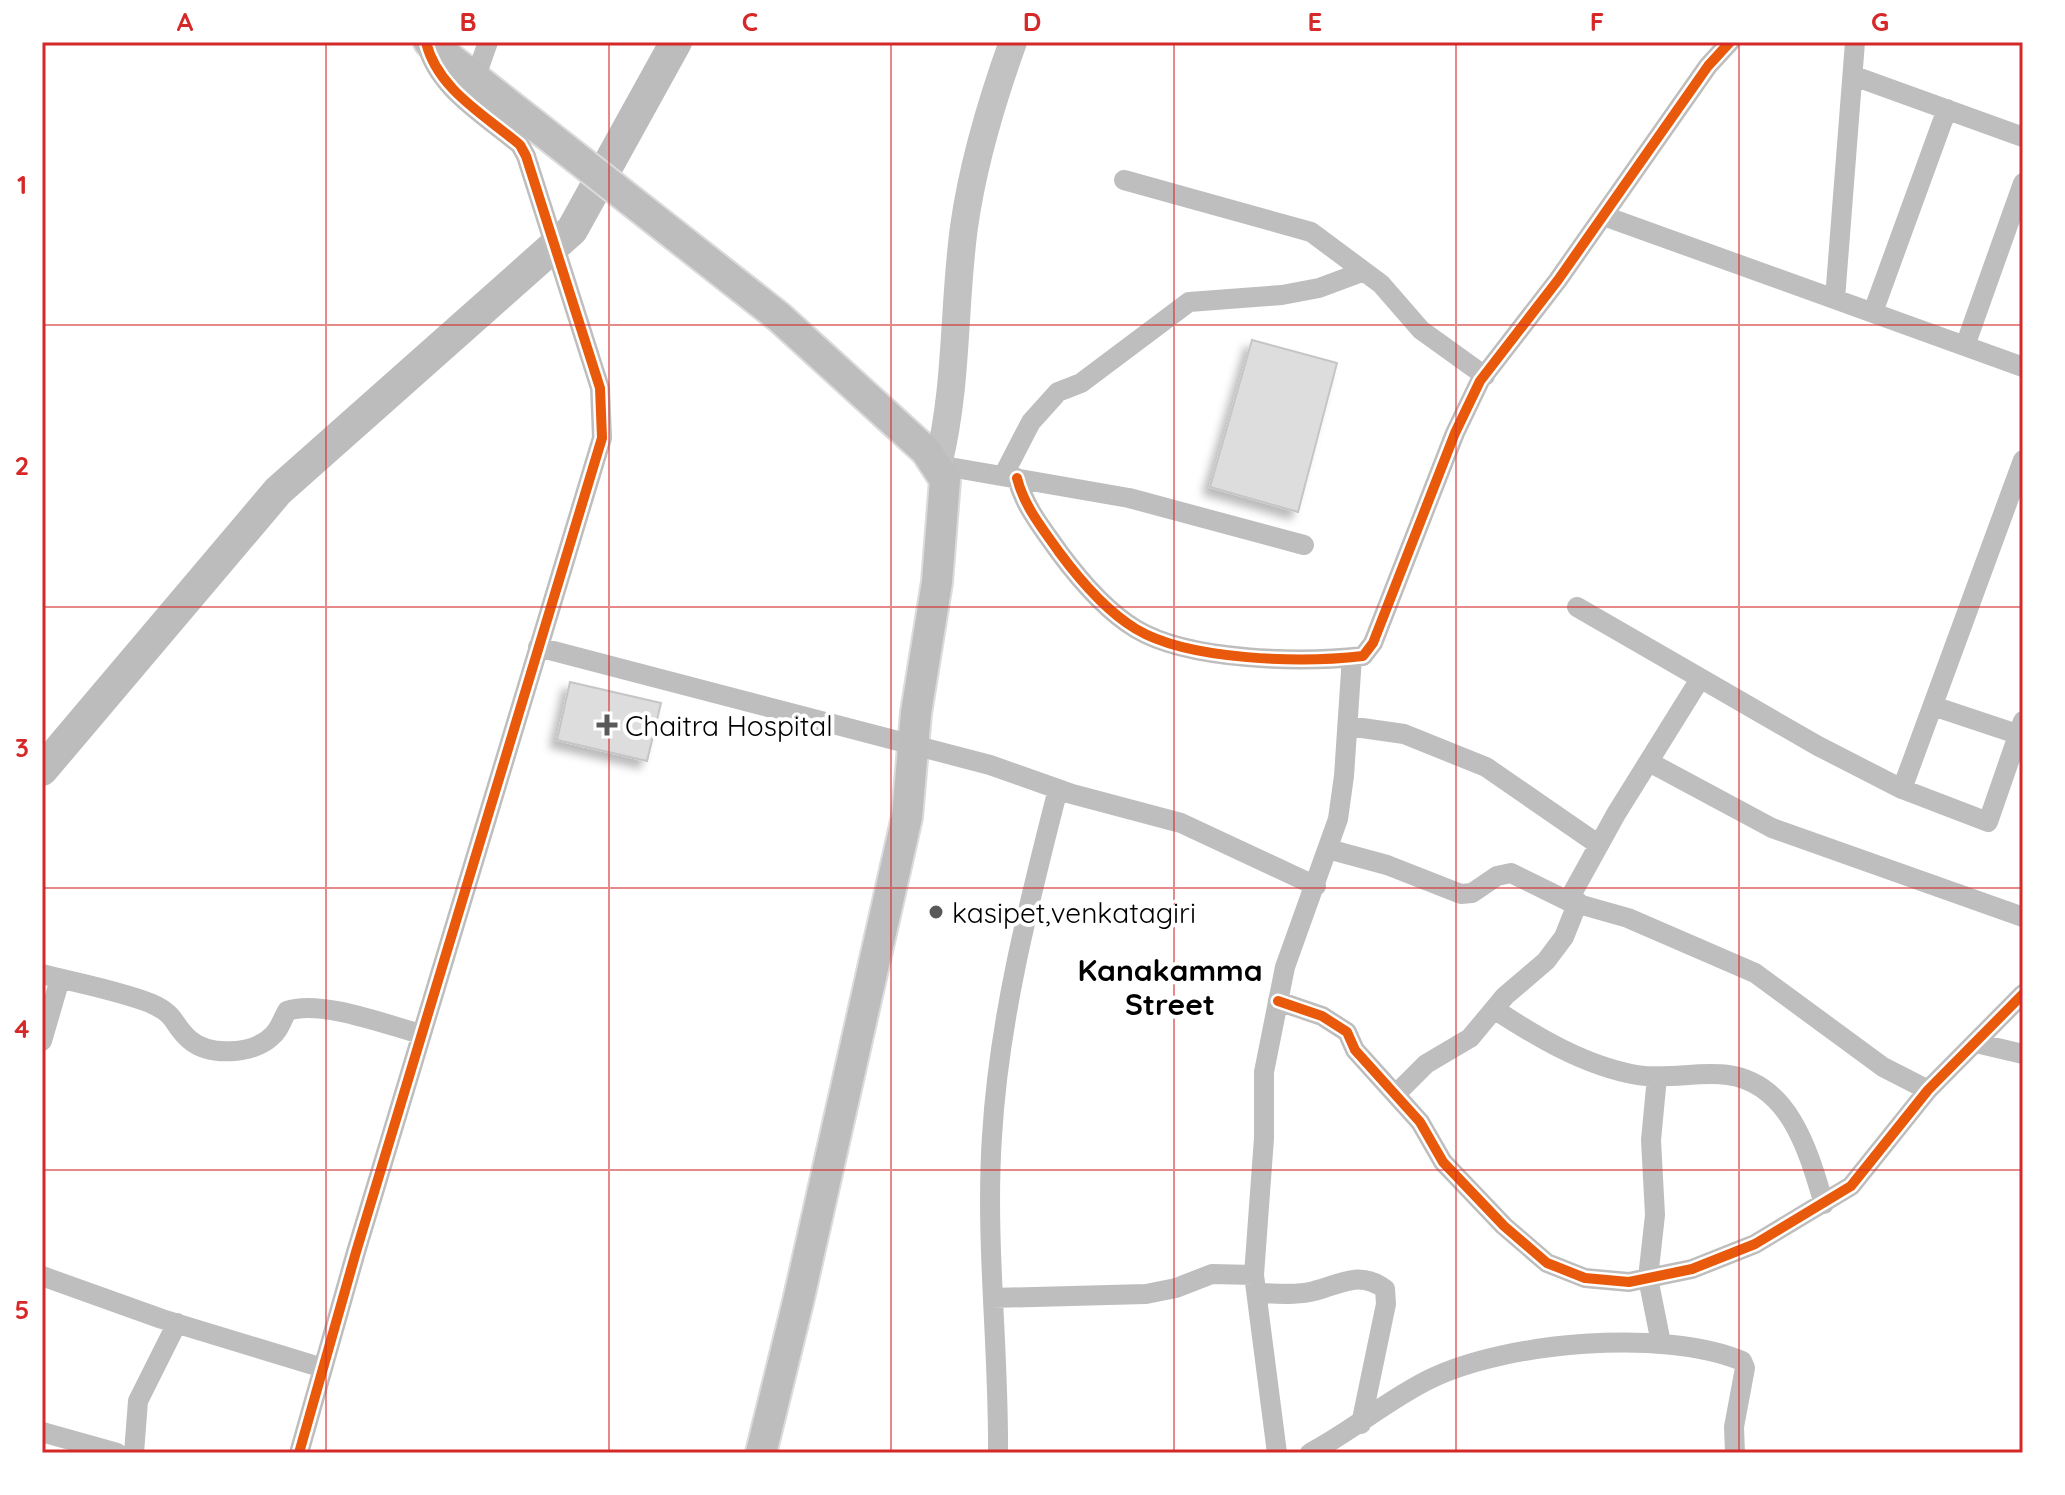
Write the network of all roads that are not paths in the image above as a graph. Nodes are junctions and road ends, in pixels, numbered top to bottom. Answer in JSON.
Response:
{"nodes":[{"id":1,"x":427,"y":42,"type":"edge"},
{"id":2,"x":488,"y":42,"type":"edge"},
{"id":3,"x":1013,"y":42,"type":"edge"},
{"id":4,"x":1730,"y":42,"type":"edge"},
{"id":5,"x":1855,"y":43,"type":"edge"},
{"id":6,"x":1854,"y":76,"type":"junction"},
{"id":7,"x":485,"y":87,"type":"junction"},
{"id":8,"x":1947,"y":109,"type":"junction"},
{"id":9,"x":2023,"y":137,"type":"edge"},
{"id":10,"x":1124,"y":180,"type":"dead end"},
{"id":11,"x":2023,"y":183,"type":"edge"},
{"id":12,"x":1604,"y":216,"type":"junction"},
{"id":13,"x":1362,"y":272,"type":"junction"},
{"id":14,"x":1835,"y":299,"type":"junction"},
{"id":15,"x":1873,"y":312,"type":"junction"},
{"id":16,"x":1965,"y":346,"type":"junction"},
{"id":17,"x":2023,"y":367,"type":"edge"},
{"id":18,"x":1485,"y":376,"type":"junction"},
{"id":19,"x":2023,"y":460,"type":"edge"},
{"id":20,"x":938,"y":465,"type":"junction"},
{"id":21,"x":1010,"y":477,"type":"junction"},
{"id":22,"x":1304,"y":545,"type":"dead end"},
{"id":23,"x":1577,"y":607,"type":"dead end"},
{"id":24,"x":538,"y":647,"type":"junction"},
{"id":25,"x":1352,"y":657,"type":"junction"},
{"id":26,"x":1700,"y":679,"type":"junction"},
{"id":27,"x":1933,"y":706,"type":"junction"},
{"id":28,"x":1349,"y":718,"type":"junction"},
{"id":29,"x":2021,"y":730,"type":"edge"},
{"id":30,"x":914,"y":745,"type":"junction"},
{"id":31,"x":1649,"y":762,"type":"junction"},
{"id":32,"x":1058,"y":789,"type":"junction"},
{"id":33,"x":1902,"y":789,"type":"junction"},
{"id":34,"x":1599,"y":845,"type":"junction"},
{"id":35,"x":1328,"y":849,"type":"junction"},
{"id":36,"x":1316,"y":886,"type":"junction"},
{"id":37,"x":1573,"y":902,"type":"junction"},
{"id":38,"x":2023,"y":917,"type":"edge"},
{"id":39,"x":51,"y":976,"type":"edge"},
{"id":40,"x":2023,"y":994,"type":"edge"},
{"id":41,"x":1278,"y":1001,"type":"junction"},
{"id":42,"x":1494,"y":1009,"type":"junction"},
{"id":43,"x":421,"y":1034,"type":"junction"},
{"id":44,"x":42,"y":1041,"type":"edge"},
{"id":45,"x":1976,"y":1043,"type":"junction"},
{"id":46,"x":2023,"y":1054,"type":"edge"},
{"id":47,"x":1657,"y":1077,"type":"junction"},
{"id":48,"x":1928,"y":1090,"type":"junction"},
{"id":49,"x":1396,"y":1094,"type":"junction"},
{"id":50,"x":1824,"y":1204,"type":"junction"},
{"id":51,"x":42,"y":1276,"type":"edge"},
{"id":52,"x":1648,"y":1278,"type":"junction"},
{"id":53,"x":1256,"y":1284,"type":"junction"},
{"id":54,"x":993,"y":1298,"type":"junction"},
{"id":55,"x":177,"y":1323,"type":"junction"},
{"id":56,"x":1661,"y":1343,"type":"junction"},
{"id":57,"x":323,"y":1368,"type":"junction"},
{"id":58,"x":1361,"y":1424,"type":"junction"},
{"id":59,"x":42,"y":1432,"type":"edge"},
{"id":60,"x":117,"y":1453,"type":"edge"},
{"id":61,"x":134,"y":1453,"type":"edge"},
{"id":62,"x":299,"y":1453,"type":"edge"},
{"id":63,"x":761,"y":1453,"type":"edge"},
{"id":64,"x":998,"y":1453,"type":"edge"},
{"id":65,"x":1277,"y":1453,"type":"edge"},
{"id":66,"x":1310,"y":1453,"type":"edge"},
{"id":67,"x":1735,"y":1453,"type":"edge"}],
"edges":[{"from":1,"to":7,"type":"main road"},
{"from":1,"to":24,"type":"street"},
{"from":2,"to":7,"type":"street"},
{"from":3,"to":20,"type":"main road"},
{"from":4,"to":12,"type":"street"},
{"from":5,"to":6,"type":"street"},
{"from":6,"to":8,"type":"street"},
{"from":6,"to":14,"type":"street"},
{"from":7,"to":20,"type":"main road"},
{"from":8,"to":9,"type":"street"},
{"from":8,"to":15,"type":"street"},
{"from":10,"to":13,"type":"street"},
{"from":11,"to":16,"type":"street"},
{"from":12,"to":14,"type":"street"},
{"from":12,"to":18,"type":"street"},
{"from":13,"to":18,"type":"street"},
{"from":13,"to":21,"type":"street"},
{"from":14,"to":15,"type":"street"},
{"from":15,"to":16,"type":"street"},
{"from":16,"to":17,"type":"street"},
{"from":18,"to":25,"type":"street"},
{"from":19,"to":27,"type":"street"},
{"from":20,"to":21,"type":"street"},
{"from":20,"to":30,"type":"main road"},
{"from":21,"to":22,"type":"street"},
{"from":21,"to":25,"type":"street"},
{"from":23,"to":26,"type":"street"},
{"from":24,"to":30,"type":"street"},
{"from":24,"to":43,"type":"street"},
{"from":25,"to":28,"type":"street"},
{"from":26,"to":31,"type":"street"},
{"from":26,"to":33,"type":"street"},
{"from":27,"to":29,"type":"street"},
{"from":27,"to":33,"type":"street"},
{"from":28,"to":34,"type":"street"},
{"from":28,"to":35,"type":"street"},
{"from":29,"to":33,"type":"street"},
{"from":30,"to":32,"type":"street"},
{"from":30,"to":63,"type":"main road"},
{"from":31,"to":34,"type":"street"},
{"from":31,"to":38,"type":"street"},
{"from":32,"to":36,"type":"street"},
{"from":32,"to":54,"type":"street"},
{"from":34,"to":37,"type":"street"},
{"from":35,"to":36,"type":"street"},
{"from":35,"to":37,"type":"street"},
{"from":36,"to":41,"type":"street"},
{"from":37,"to":42,"type":"street"},
{"from":37,"to":48,"type":"street"},
{"from":39,"to":43,"type":"street"},
{"from":39,"to":44,"type":"street"},
{"from":40,"to":45,"type":"street"},
{"from":41,"to":49,"type":"street"},
{"from":41,"to":53,"type":"street"},
{"from":42,"to":47,"type":"street"},
{"from":42,"to":49,"type":"street"},
{"from":43,"to":57,"type":"street"},
{"from":45,"to":46,"type":"street"},
{"from":45,"to":48,"type":"street"},
{"from":47,"to":50,"type":"street"},
{"from":47,"to":52,"type":"street"},
{"from":48,"to":50,"type":"street"},
{"from":49,"to":52,"type":"street"},
{"from":50,"to":52,"type":"street"},
{"from":51,"to":55,"type":"street"},
{"from":52,"to":56,"type":"street"},
{"from":53,"to":54,"type":"street"},
{"from":53,"to":58,"type":"street"},
{"from":53,"to":65,"type":"street"},
{"from":54,"to":64,"type":"street"},
{"from":55,"to":57,"type":"street"},
{"from":55,"to":61,"type":"street"},
{"from":56,"to":58,"type":"street"},
{"from":56,"to":67,"type":"street"},
{"from":57,"to":62,"type":"street"},
{"from":58,"to":66,"type":"street"},
{"from":59,"to":60,"type":"street"}]}
